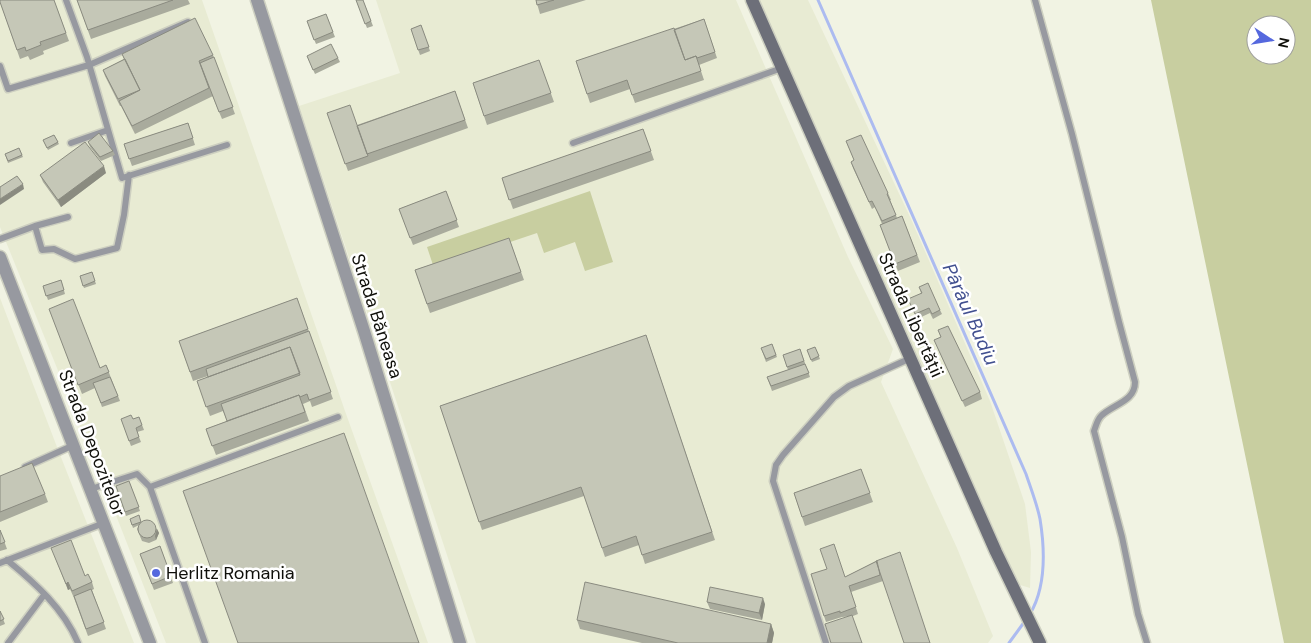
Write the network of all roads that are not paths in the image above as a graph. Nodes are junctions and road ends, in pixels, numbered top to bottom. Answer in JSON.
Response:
{"nodes":[{"id":1,"x":66,"y":0,"type":"edge"},
{"id":2,"x":257,"y":0,"type":"edge"},
{"id":3,"x":752,"y":0,"type":"edge"},
{"id":4,"x":1035,"y":0,"type":"edge"},
{"id":5,"x":189,"y":22,"type":"edge"},
{"id":6,"x":89,"y":65,"type":"junction"},
{"id":7,"x":0,"y":66,"type":"edge"},
{"id":8,"x":782,"y":68,"type":"junction"},
{"id":9,"x":108,"y":130,"type":"junction"},
{"id":10,"x":573,"y":142,"type":"dead end"},
{"id":11,"x":70,"y":143,"type":"dead end"},
{"id":12,"x":227,"y":145,"type":"dead end"},
{"id":13,"x":129,"y":176,"type":"junction"},
{"id":14,"x":68,"y":217,"type":"dead end"},
{"id":15,"x":35,"y":226,"type":"junction"},
{"id":16,"x":0,"y":239,"type":"edge"},
{"id":17,"x":0,"y":257,"type":"edge"},
{"id":18,"x":911,"y":358,"type":"junction"},
{"id":19,"x":338,"y":417,"type":"dead end"},
{"id":20,"x":74,"y":445,"type":"junction"},
{"id":21,"x":17,"y":470,"type":"edge"},
{"id":22,"x":150,"y":487,"type":"junction"},
{"id":23,"x":91,"y":488,"type":"junction"},
{"id":24,"x":104,"y":523,"type":"junction"},
{"id":25,"x":7,"y":560,"type":"junction"},
{"id":26,"x":0,"y":563,"type":"edge"},
{"id":27,"x":44,"y":595,"type":"junction"},
{"id":28,"x":8,"y":643,"type":"edge"},
{"id":29,"x":78,"y":643,"type":"edge"},
{"id":30,"x":150,"y":643,"type":"edge"},
{"id":31,"x":205,"y":643,"type":"edge"},
{"id":32,"x":460,"y":643,"type":"edge"},
{"id":33,"x":826,"y":643,"type":"edge"},
{"id":34,"x":1039,"y":643,"type":"edge"},
{"id":35,"x":1147,"y":643,"type":"edge"}],
"edges":[{"from":1,"to":6,"type":"lane"},
{"from":2,"to":32,"type":"street","name":"Strada Băneasa"},
{"from":3,"to":8,"type":"main road","name":"Strada Libertății"},
{"from":4,"to":35,"type":"lane"},
{"from":5,"to":6,"type":"lane"},
{"from":6,"to":7,"type":"lane"},
{"from":6,"to":9,"type":"lane"},
{"from":8,"to":10,"type":"lane"},
{"from":8,"to":18,"type":"main road","name":"Strada Libertății"},
{"from":9,"to":11,"type":"lane"},
{"from":9,"to":13,"type":"lane"},
{"from":12,"to":13,"type":"lane"},
{"from":13,"to":15,"type":"lane"},
{"from":14,"to":15,"type":"lane"},
{"from":15,"to":16,"type":"lane"},
{"from":17,"to":20,"type":"street","name":"Strada Depozitelor"},
{"from":18,"to":33,"type":"lane"},
{"from":18,"to":34,"type":"main road","name":"Strada Libertății"},
{"from":19,"to":22,"type":"lane"},
{"from":20,"to":21,"type":"lane"},
{"from":20,"to":23,"type":"street","name":"Strada Depozitelor"},
{"from":22,"to":23,"type":"lane"},
{"from":22,"to":31,"type":"lane"},
{"from":23,"to":24,"type":"street","name":"Strada Depozitelor"},
{"from":24,"to":25,"type":"lane"},
{"from":24,"to":30,"type":"street","name":"Strada Depozitelor"},
{"from":25,"to":26,"type":"lane"},
{"from":25,"to":27,"type":"lane"},
{"from":27,"to":28,"type":"lane"},
{"from":27,"to":29,"type":"lane"}]}
